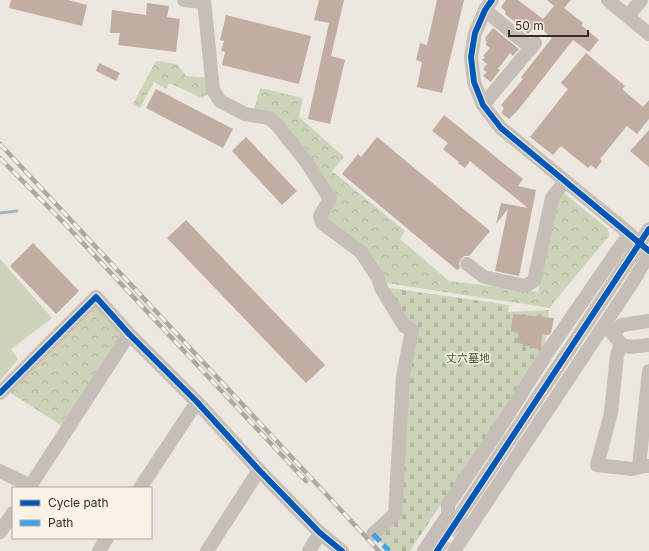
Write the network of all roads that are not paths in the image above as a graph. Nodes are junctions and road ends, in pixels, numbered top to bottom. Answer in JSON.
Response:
{"nodes":[{"id":1,"x":184,"y":0,"type":"edge"},
{"id":2,"x":608,"y":0,"type":"edge"},
{"id":3,"x":641,"y":0,"type":"edge"},
{"id":4,"x":204,"y":1,"type":"edge"},
{"id":5,"x":489,"y":5,"type":"edge"},
{"id":6,"x":628,"y":16,"type":"junction"},
{"id":7,"x":649,"y":34,"type":"edge"},
{"id":8,"x":483,"y":105,"type":"junction"},
{"id":9,"x":565,"y":181,"type":"junction"},
{"id":10,"x":649,"y":229,"type":"edge"},
{"id":11,"x":640,"y":243,"type":"edge"},
{"id":12,"x":649,"y":254,"type":"edge"},
{"id":13,"x":467,"y":264,"type":"dead end"},
{"id":14,"x":649,"y":321,"type":"edge"},
{"id":15,"x":129,"y":334,"type":"junction"},
{"id":16,"x":612,"y":334,"type":"junction"},
{"id":17,"x":649,"y":345,"type":"edge"},
{"id":18,"x":649,"y":371,"type":"edge"},
{"id":19,"x":0,"y":394,"type":"edge"},
{"id":20,"x":196,"y":402,"type":"junction"},
{"id":21,"x":644,"y":467,"type":"edge"},
{"id":22,"x":259,"y":470,"type":"junction"},
{"id":23,"x":0,"y":471,"type":"edge"},
{"id":24,"x":30,"y":487,"type":"edge"},
{"id":25,"x":141,"y":487,"type":"edge"},
{"id":26,"x":464,"y":510,"type":"tunnel mouth"},
{"id":27,"x":12,"y":514,"type":"edge"},
{"id":28,"x":448,"y":515,"type":"junction"},
{"id":29,"x":468,"y":529,"type":"junction"},
{"id":30,"x":0,"y":532,"type":"edge"},
{"id":31,"x":320,"y":533,"type":"junction"},
{"id":32,"x":373,"y":534,"type":"dead end"},
{"id":33,"x":106,"y":539,"type":"edge"},
{"id":34,"x":99,"y":551,"type":"edge"},
{"id":35,"x":207,"y":551,"type":"edge"},
{"id":36,"x":309,"y":551,"type":"edge"},
{"id":37,"x":342,"y":551,"type":"edge"},
{"id":38,"x":424,"y":551,"type":"edge"},
{"id":39,"x":454,"y":551,"type":"edge"}],
"edges":[{"from":1,"to":4,"type":"street"},
{"from":2,"to":6,"type":"street"},
{"from":3,"to":6,"type":"street"},
{"from":4,"to":32,"type":"street"},
{"from":5,"to":8,"type":"street"},
{"from":5,"to":8,"type":"street"},
{"from":6,"to":7,"type":"street"},
{"from":8,"to":9,"type":"street"},
{"from":9,"to":11,"type":"street"},
{"from":9,"to":13,"type":"street"},
{"from":10,"to":11,"type":"street"},
{"from":11,"to":26,"type":"street"},
{"from":11,"to":28,"type":"street"},
{"from":12,"to":16,"type":"street"},
{"from":14,"to":16,"type":"street"},
{"from":15,"to":19,"type":"street"},
{"from":15,"to":20,"type":"street"},
{"from":15,"to":24,"type":"street"},
{"from":16,"to":17,"type":"street"},
{"from":16,"to":21,"type":"street"},
{"from":16,"to":29,"type":"street"},
{"from":18,"to":21,"type":"street"},
{"from":20,"to":22,"type":"street"},
{"from":20,"to":25,"type":"street"},
{"from":22,"to":31,"type":"street"},
{"from":22,"to":35,"type":"street"},
{"from":23,"to":24,"type":"street"},
{"from":27,"to":30,"type":"street"},
{"from":28,"to":29,"type":"street"},
{"from":28,"to":38,"type":"street"},
{"from":29,"to":39,"type":"street"},
{"from":31,"to":36,"type":"street"},
{"from":31,"to":37,"type":"street"},
{"from":33,"to":34,"type":"street"}]}
